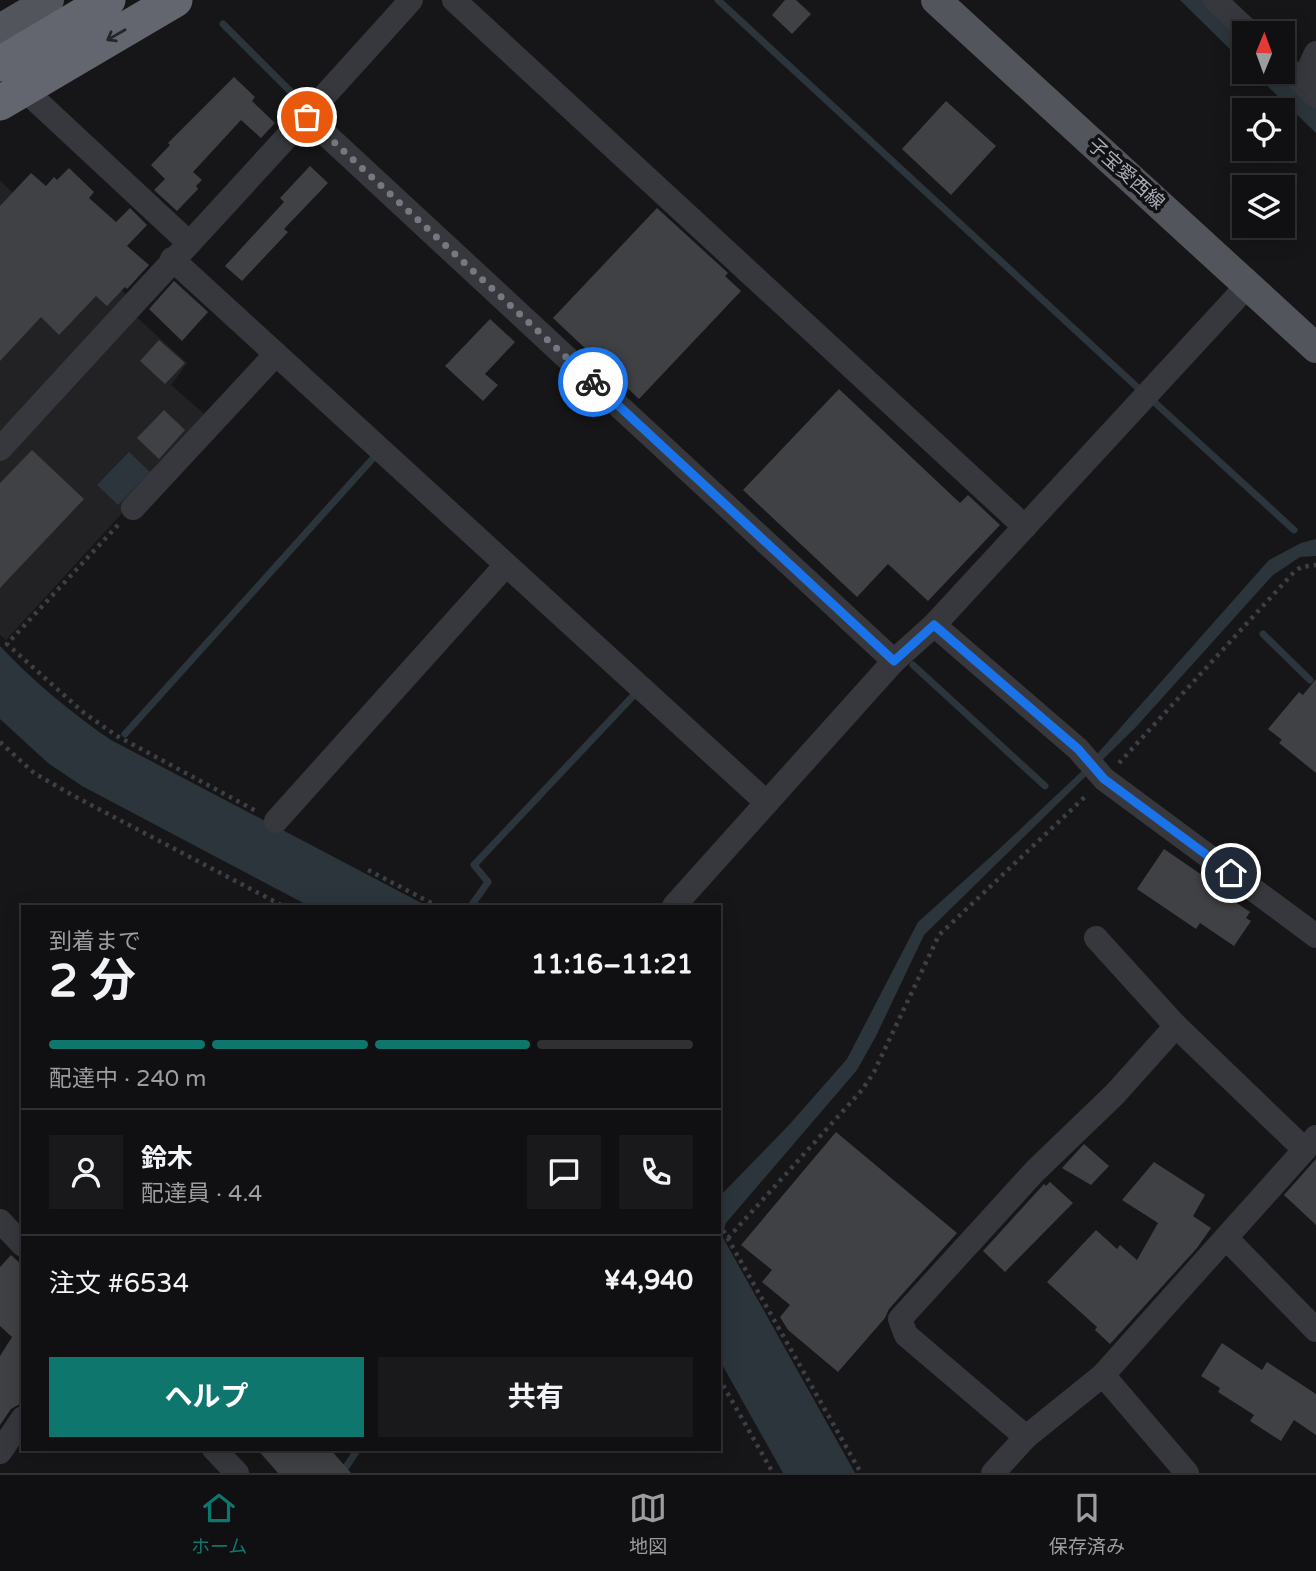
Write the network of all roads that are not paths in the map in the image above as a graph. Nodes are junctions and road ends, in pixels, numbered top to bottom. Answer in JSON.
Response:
{"nodes":[{"id":1,"x":49,"y":0,"type":"edge"},
{"id":2,"x":108,"y":0,"type":"edge"},
{"id":3,"x":175,"y":0,"type":"edge"},
{"id":4,"x":411,"y":0,"type":"edge"},
{"id":5,"x":454,"y":0,"type":"edge"},
{"id":6,"x":936,"y":0,"type":"edge"},
{"id":7,"x":1215,"y":0,"type":"edge"},
{"id":8,"x":1237,"y":21,"type":"edge"},
{"id":9,"x":0,"y":29,"type":"edge"},
{"id":10,"x":1316,"y":53,"type":"edge"},
{"id":11,"x":0,"y":65,"type":"edge"},
{"id":12,"x":1295,"y":76,"type":"edge"},
{"id":13,"x":1309,"y":89,"type":"edge"},
{"id":14,"x":0,"y":103,"type":"edge"},
{"id":15,"x":307,"y":117,"type":"junction"},
{"id":16,"x":180,"y":251,"type":"junction"},
{"id":17,"x":1248,"y":285,"type":"junction"},
{"id":18,"x":1316,"y":348,"type":"edge"},
{"id":19,"x":276,"y":354,"type":"junction"},
{"id":20,"x":0,"y":449,"type":"edge"},
{"id":21,"x":133,"y":508,"type":"road end"},
{"id":22,"x":1025,"y":527,"type":"junction"},
{"id":23,"x":506,"y":565,"type":"junction"},
{"id":24,"x":934,"y":625,"type":"junction"},
{"id":25,"x":894,"y":661,"type":"junction"},
{"id":26,"x":767,"y":803,"type":"junction"},
{"id":27,"x":276,"y":821,"type":"road end"},
{"id":28,"x":675,"y":905,"type":"edge"},
{"id":29,"x":1316,"y":936,"type":"edge"},
{"id":30,"x":1096,"y":939,"type":"dead end"},
{"id":31,"x":1176,"y":1026,"type":"junction"},
{"id":32,"x":1310,"y":1143,"type":"edge"},
{"id":33,"x":1226,"y":1238,"type":"junction"},
{"id":34,"x":1316,"y":1330,"type":"edge"},
{"id":35,"x":1103,"y":1376,"type":"junction"},
{"id":36,"x":21,"y":1421,"type":"edge"},
{"id":37,"x":1026,"y":1437,"type":"junction"},
{"id":38,"x":216,"y":1451,"type":"edge"},
{"id":39,"x":0,"y":1452,"type":"edge"},
{"id":40,"x":237,"y":1473,"type":"edge"},
{"id":41,"x":993,"y":1473,"type":"edge"},
{"id":42,"x":1187,"y":1473,"type":"edge"}],
"edges":[{"from":1,"to":9,"type":"main road"},
{"from":2,"to":11,"type":"highway"},
{"from":3,"to":14,"type":"highway","one_way":true,"bridge":true},
{"from":4,"to":15,"type":"street"},
{"from":5,"to":22,"type":"street"},
{"from":6,"to":17,"type":"main road","name":"子宝愛西線"},
{"from":7,"to":8,"type":"street"},
{"from":10,"to":13,"type":"street"},
{"from":11,"to":16,"type":"street"},
{"from":12,"to":13,"type":"street"},
{"from":15,"to":16,"type":"street"},
{"from":15,"to":25,"type":"street"},
{"from":16,"to":19,"type":"street"},
{"from":16,"to":20,"type":"street"},
{"from":17,"to":18,"type":"main road","name":"子宝愛西線"},
{"from":17,"to":22,"type":"street"},
{"from":19,"to":21,"type":"street"},
{"from":19,"to":23,"type":"street"},
{"from":22,"to":24,"type":"street"},
{"from":23,"to":26,"type":"street"},
{"from":23,"to":27,"type":"street"},
{"from":24,"to":25,"type":"street"},
{"from":24,"to":29,"type":"street"},
{"from":25,"to":26,"type":"street"},
{"from":26,"to":28,"type":"street"},
{"from":30,"to":31,"type":"street"},
{"from":31,"to":32,"type":"street"},
{"from":31,"to":37,"type":"street"},
{"from":32,"to":33,"type":"street"},
{"from":33,"to":34,"type":"street"},
{"from":33,"to":35,"type":"street"},
{"from":35,"to":37,"type":"street"},
{"from":35,"to":42,"type":"street"},
{"from":36,"to":39,"type":"street"},
{"from":37,"to":41,"type":"street"},
{"from":38,"to":40,"type":"street"}]}
